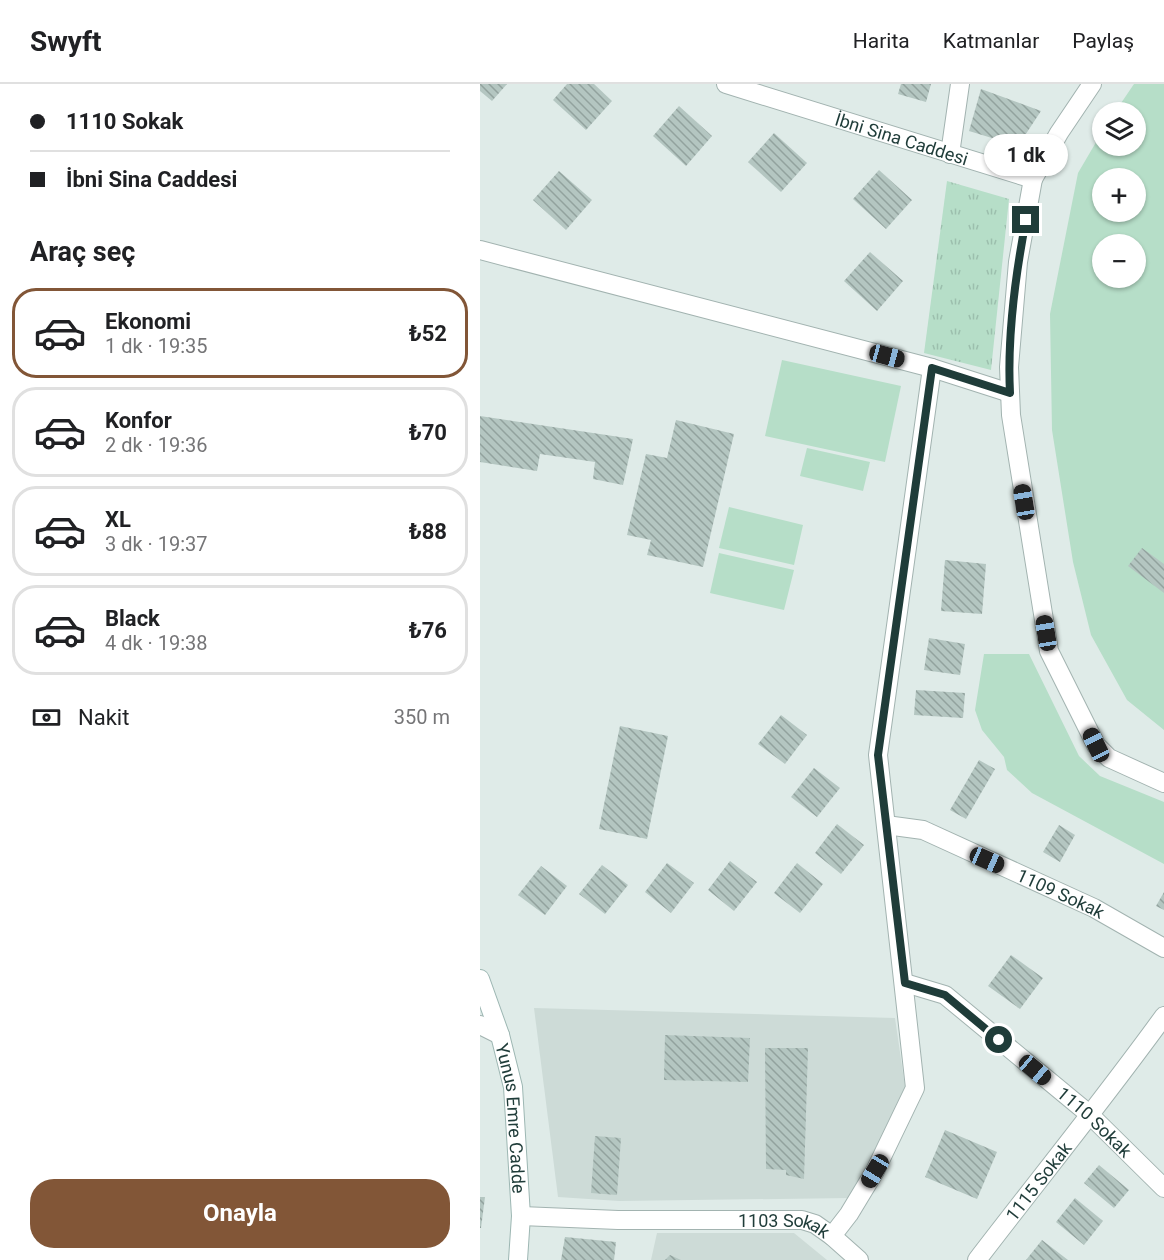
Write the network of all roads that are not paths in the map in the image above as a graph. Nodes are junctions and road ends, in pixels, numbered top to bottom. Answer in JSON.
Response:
{"nodes":[{"id":1,"x":726,"y":84,"type":"edge"},
{"id":2,"x":960,"y":84,"type":"edge"},
{"id":3,"x":1092,"y":84,"type":"edge"},
{"id":4,"x":950,"y":154,"type":"junction"},
{"id":5,"x":1033,"y":179,"type":"junction"},
{"id":6,"x":480,"y":250,"type":"edge"},
{"id":7,"x":932,"y":368,"type":"junction"},
{"id":8,"x":1010,"y":393,"type":"junction"},
{"id":9,"x":1164,"y":783,"type":"edge"},
{"id":10,"x":886,"y":825,"type":"junction"},
{"id":11,"x":1164,"y":948,"type":"edge"},
{"id":12,"x":480,"y":979,"type":"edge"},
{"id":13,"x":905,"y":983,"type":"junction"},
{"id":14,"x":1164,"y":1016,"type":"edge"},
{"id":15,"x":480,"y":1025,"type":"edge"},
{"id":16,"x":500,"y":1035,"type":"junction"},
{"id":17,"x":1089,"y":1114,"type":"junction"},
{"id":18,"x":1164,"y":1188,"type":"edge"},
{"id":19,"x":521,"y":1216,"type":"junction"},
{"id":20,"x":832,"y":1236,"type":"junction"},
{"id":21,"x":518,"y":1260,"type":"edge"},
{"id":22,"x":859,"y":1260,"type":"edge"},
{"id":23,"x":977,"y":1260,"type":"edge"}],
"edges":[{"from":1,"to":4,"type":"street","name":"İbni Sina Caddesi"},
{"from":2,"to":4,"type":"street"},
{"from":3,"to":5,"type":"street"},
{"from":4,"to":5,"type":"street","name":"İbni Sina Caddesi"},
{"from":5,"to":8,"type":"street"},
{"from":6,"to":7,"type":"street"},
{"from":7,"to":8,"type":"street"},
{"from":7,"to":10,"type":"street","name":"1103 Sokak"},
{"from":8,"to":9,"type":"street"},
{"from":10,"to":11,"type":"street","name":"1109 Sokak"},
{"from":10,"to":13,"type":"street","name":"1103 Sokak"},
{"from":12,"to":16,"type":"street","name":"Yunus Emre Cadde"},
{"from":13,"to":17,"type":"street","name":"1110 Sokak"},
{"from":13,"to":20,"type":"street","name":"1103 Sokak"},
{"from":14,"to":17,"type":"street","name":"1115 Sokak"},
{"from":15,"to":16,"type":"street"},
{"from":16,"to":19,"type":"street","name":"Yunus Emre Cadde"},
{"from":17,"to":18,"type":"street","name":"1110 Sokak"},
{"from":17,"to":23,"type":"street","name":"1115 Sokak"},
{"from":19,"to":20,"type":"street","name":"1103 Sokak"},
{"from":19,"to":21,"type":"street","name":"Yunus Emre Cadde"},
{"from":20,"to":22,"type":"street"}]}
